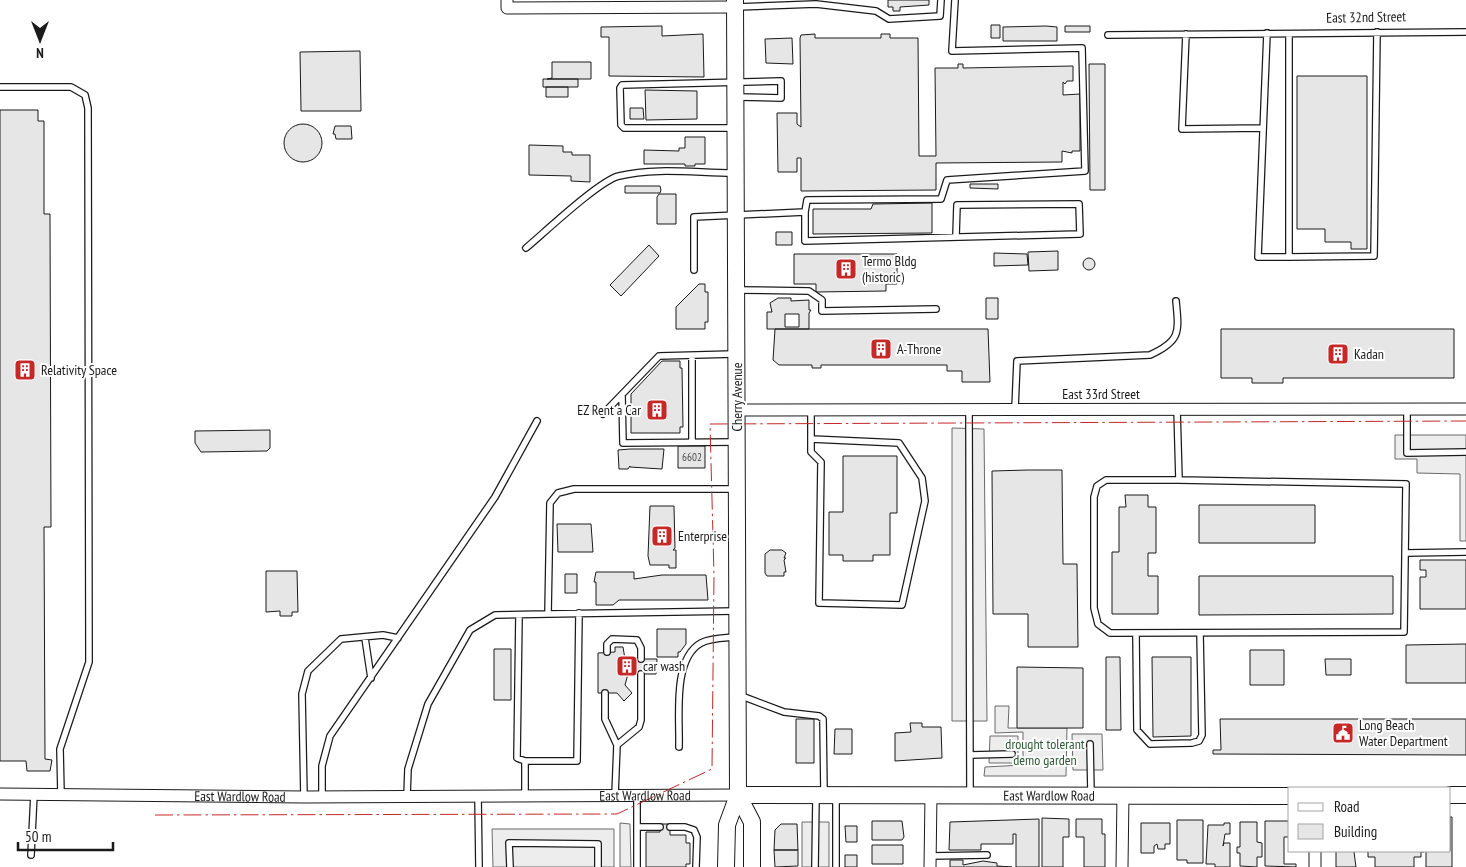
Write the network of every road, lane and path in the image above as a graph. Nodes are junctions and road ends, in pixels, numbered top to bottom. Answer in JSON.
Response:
{"nodes":[{"id":1,"x":941,"y":0,"type":"edge"},
{"id":2,"x":955,"y":0,"type":"edge"},
{"id":3,"x":817,"y":2,"type":"edge"},
{"id":4,"x":507,"y":4,"type":"edge"},
{"id":5,"x":735,"y":4,"type":"edge"},
{"id":6,"x":1376,"y":32,"type":"junction"},
{"id":7,"x":1466,"y":32,"type":"edge"},
{"id":8,"x":1267,"y":33,"type":"junction"},
{"id":9,"x":1186,"y":34,"type":"junction"},
{"id":10,"x":1289,"y":34,"type":"junction"},
{"id":11,"x":1108,"y":35,"type":"dead end"},
{"id":12,"x":0,"y":87,"type":"edge"},
{"id":13,"x":735,"y":89,"type":"junction"},
{"id":14,"x":735,"y":128,"type":"junction"},
{"id":15,"x":1263,"y":128,"type":"junction"},
{"id":16,"x":736,"y":174,"type":"junction"},
{"id":17,"x":805,"y":212,"type":"junction"},
{"id":18,"x":736,"y":217,"type":"junction"},
{"id":19,"x":956,"y":236,"type":"junction"},
{"id":20,"x":526,"y":248,"type":"dead end"},
{"id":21,"x":1289,"y":257,"type":"junction"},
{"id":22,"x":694,"y":270,"type":"dead end"},
{"id":23,"x":736,"y":290,"type":"junction"},
{"id":24,"x":1176,"y":301,"type":"dead end"},
{"id":25,"x":936,"y":310,"type":"dead end"},
{"id":26,"x":736,"y":354,"type":"junction"},
{"id":27,"x":692,"y":356,"type":"junction"},
{"id":28,"x":622,"y":395,"type":"junction"},
{"id":29,"x":1407,"y":408,"type":"junction"},
{"id":30,"x":968,"y":409,"type":"junction"},
{"id":31,"x":1015,"y":409,"type":"junction"},
{"id":32,"x":1177,"y":409,"type":"junction"},
{"id":33,"x":1466,"y":409,"type":"edge"},
{"id":34,"x":737,"y":410,"type":"junction"},
{"id":35,"x":811,"y":410,"type":"junction"},
{"id":36,"x":603,"y":414,"type":"dead end"},
{"id":37,"x":537,"y":421,"type":"dead end"},
{"id":38,"x":811,"y":439,"type":"junction"},
{"id":39,"x":692,"y":442,"type":"junction"},
{"id":40,"x":737,"y":442,"type":"junction"},
{"id":41,"x":1466,"y":452,"type":"edge"},
{"id":42,"x":1179,"y":480,"type":"junction"},
{"id":43,"x":737,"y":490,"type":"junction"},
{"id":44,"x":1466,"y":552,"type":"edge"},
{"id":45,"x":1406,"y":553,"type":"junction"},
{"id":46,"x":737,"y":611,"type":"junction"},
{"id":47,"x":579,"y":612,"type":"junction"},
{"id":48,"x":548,"y":614,"type":"junction"},
{"id":49,"x":519,"y":615,"type":"junction"},
{"id":50,"x":1200,"y":633,"type":"junction"},
{"id":51,"x":1136,"y":634,"type":"junction"},
{"id":52,"x":737,"y":636,"type":"junction"},
{"id":53,"x":365,"y":638,"type":"junction"},
{"id":54,"x":398,"y":638,"type":"junction"},
{"id":55,"x":607,"y":652,"type":"dead end"},
{"id":56,"x":641,"y":659,"type":"dead end"},
{"id":57,"x":641,"y":674,"type":"dead end"},
{"id":58,"x":371,"y":678,"type":"junction"},
{"id":59,"x":606,"y":693,"type":"dead end"},
{"id":60,"x":737,"y":694,"type":"junction"},
{"id":61,"x":1090,"y":744,"type":"dead end"},
{"id":62,"x":617,"y":745,"type":"junction"},
{"id":63,"x":679,"y":747,"type":"dead end"},
{"id":64,"x":1012,"y":754,"type":"dead end"},
{"id":65,"x":970,"y":755,"type":"junction"},
{"id":66,"x":525,"y":761,"type":"junction"},
{"id":67,"x":0,"y":794,"type":"edge"},
{"id":68,"x":34,"y":794,"type":"junction"},
{"id":69,"x":61,"y":794,"type":"junction"},
{"id":70,"x":637,"y":795,"type":"junction"},
{"id":71,"x":738,"y":795,"type":"junction"},
{"id":72,"x":825,"y":795,"type":"junction"},
{"id":73,"x":931,"y":795,"type":"junction"},
{"id":74,"x":970,"y":795,"type":"junction"},
{"id":75,"x":1091,"y":795,"type":"junction"},
{"id":76,"x":1123,"y":795,"type":"junction"},
{"id":77,"x":1451,"y":795,"type":"edge"},
{"id":78,"x":1466,"y":795,"type":"edge"},
{"id":79,"x":407,"y":796,"type":"junction"},
{"id":80,"x":478,"y":796,"type":"junction"},
{"id":81,"x":526,"y":796,"type":"junction"},
{"id":82,"x":615,"y":796,"type":"junction"},
{"id":83,"x":1288,"y":796,"type":"edge"},
{"id":84,"x":304,"y":797,"type":"junction"},
{"id":85,"x":322,"y":797,"type":"junction"},
{"id":86,"x":637,"y":827,"type":"junction"},
{"id":87,"x":660,"y":827,"type":"dead end"},
{"id":88,"x":670,"y":827,"type":"dead end"},
{"id":89,"x":1315,"y":852,"type":"edge"},
{"id":90,"x":31,"y":855,"type":"dead end"},
{"id":91,"x":987,"y":855,"type":"dead end"},
{"id":92,"x":930,"y":862,"type":"edge"},
{"id":93,"x":479,"y":867,"type":"edge"},
{"id":94,"x":510,"y":867,"type":"edge"},
{"id":95,"x":598,"y":867,"type":"edge"},
{"id":96,"x":637,"y":867,"type":"edge"},
{"id":97,"x":696,"y":867,"type":"edge"},
{"id":98,"x":726,"y":867,"type":"edge"},
{"id":99,"x":752,"y":867,"type":"edge"},
{"id":100,"x":816,"y":867,"type":"edge"},
{"id":101,"x":836,"y":867,"type":"edge"},
{"id":102,"x":1122,"y":867,"type":"edge"},
{"id":103,"x":1315,"y":867,"type":"edge"}],
"edges":[{"from":1,"to":3,"type":"lane"},
{"from":2,"to":17,"type":"lane"},
{"from":3,"to":5,"type":"lane"},
{"from":4,"to":5,"type":"street"},
{"from":5,"to":13,"type":"main road","name":"Cherry Avenue"},
{"from":6,"to":7,"type":"lane","name":"East 32nd Street"},
{"from":6,"to":10,"type":"lane","name":"East 32nd Street"},
{"from":6,"to":21,"type":"lane"},
{"from":8,"to":9,"type":"lane","name":"East 32nd Street"},
{"from":8,"to":10,"type":"lane","name":"East 32nd Street"},
{"from":8,"to":15,"type":"lane"},
{"from":9,"to":11,"type":"lane","name":"East 32nd Street"},
{"from":9,"to":15,"type":"lane"},
{"from":10,"to":21,"type":"lane"},
{"from":12,"to":69,"type":"lane"},
{"from":13,"to":13,"type":"lane"},
{"from":13,"to":14,"type":"main road","name":"Cherry Avenue"},
{"from":13,"to":14,"type":"lane"},
{"from":14,"to":16,"type":"main road","name":"Cherry Avenue"},
{"from":15,"to":21,"type":"lane"},
{"from":16,"to":18,"type":"main road","name":"Cherry Avenue"},
{"from":16,"to":20,"type":"lane"},
{"from":17,"to":18,"type":"lane"},
{"from":17,"to":19,"type":"lane"},
{"from":18,"to":22,"type":"lane"},
{"from":18,"to":23,"type":"main road","name":"Cherry Avenue"},
{"from":19,"to":19,"type":"lane"},
{"from":23,"to":25,"type":"lane"},
{"from":23,"to":26,"type":"main road","name":"Cherry Avenue"},
{"from":24,"to":31,"type":"lane"},
{"from":26,"to":27,"type":"lane"},
{"from":26,"to":34,"type":"main road","name":"Cherry Avenue"},
{"from":27,"to":28,"type":"lane"},
{"from":27,"to":39,"type":"lane"},
{"from":28,"to":36,"type":"lane"},
{"from":28,"to":39,"type":"lane"},
{"from":29,"to":32,"type":"street","name":"East 33rd Street"},
{"from":29,"to":33,"type":"street","name":"East 33rd Street"},
{"from":29,"to":41,"type":"lane"},
{"from":30,"to":31,"type":"street","name":"East 33rd Street"},
{"from":30,"to":35,"type":"street","name":"East 33rd Street"},
{"from":30,"to":65,"type":"lane"},
{"from":31,"to":32,"type":"street","name":"East 33rd Street"},
{"from":32,"to":42,"type":"lane"},
{"from":34,"to":35,"type":"street","name":"East 33rd Street"},
{"from":34,"to":40,"type":"main road","name":"Cherry Avenue"},
{"from":35,"to":38,"type":"lane"},
{"from":37,"to":54,"type":"lane"},
{"from":38,"to":38,"type":"lane"},
{"from":39,"to":40,"type":"lane"},
{"from":40,"to":43,"type":"main road","name":"Cherry Avenue"},
{"from":42,"to":45,"type":"lane"},
{"from":42,"to":51,"type":"lane"},
{"from":43,"to":46,"type":"main road","name":"Cherry Avenue"},
{"from":43,"to":48,"type":"lane"},
{"from":44,"to":45,"type":"lane"},
{"from":45,"to":50,"type":"lane"},
{"from":46,"to":47,"type":"lane"},
{"from":46,"to":52,"type":"main road","name":"Cherry Avenue"},
{"from":47,"to":48,"type":"lane"},
{"from":47,"to":66,"type":"lane"},
{"from":48,"to":49,"type":"lane"},
{"from":49,"to":66,"type":"lane"},
{"from":49,"to":79,"type":"lane"},
{"from":50,"to":51,"type":"lane"},
{"from":50,"to":51,"type":"lane"},
{"from":52,"to":60,"type":"main road","name":"Cherry Avenue"},
{"from":52,"to":63,"type":"lane"},
{"from":53,"to":54,"type":"lane"},
{"from":53,"to":58,"type":"lane"},
{"from":53,"to":84,"type":"lane"},
{"from":54,"to":58,"type":"lane"},
{"from":55,"to":56,"type":"lane"},
{"from":57,"to":62,"type":"lane"},
{"from":58,"to":85,"type":"lane"},
{"from":59,"to":62,"type":"lane"},
{"from":60,"to":71,"type":"main road","name":"Cherry Avenue"},
{"from":60,"to":72,"type":"lane"},
{"from":61,"to":75,"type":"lane"},
{"from":62,"to":82,"type":"lane"},
{"from":64,"to":65,"type":"lane"},
{"from":65,"to":74,"type":"lane"},
{"from":66,"to":81,"type":"lane"},
{"from":67,"to":68,"type":"street","name":"East Wardlow Road"},
{"from":68,"to":69,"type":"street","name":"East Wardlow Road"},
{"from":68,"to":90,"type":"lane"},
{"from":69,"to":84,"type":"street","name":"East Wardlow Road"},
{"from":70,"to":71,"type":"street","name":"East Wardlow Road"},
{"from":70,"to":82,"type":"street","name":"East Wardlow Road"},
{"from":70,"to":86,"type":"lane"},
{"from":71,"to":72,"type":"main road","name":"East Wardlow Road"},
{"from":71,"to":98,"type":"main road","name":"Cherry Avenue"},
{"from":71,"to":99,"type":"main road","name":"Cherry Avenue"},
{"from":72,"to":73,"type":"main road","name":"East Wardlow Road"},
{"from":72,"to":100,"type":"lane"},
{"from":72,"to":101,"type":"lane"},
{"from":73,"to":74,"type":"main road","name":"East Wardlow Road"},
{"from":73,"to":92,"type":"street"},
{"from":74,"to":75,"type":"main road","name":"East Wardlow Road"},
{"from":75,"to":76,"type":"main road","name":"East Wardlow Road"},
{"from":76,"to":83,"type":"main road","name":"East Wardlow Road"},
{"from":76,"to":102,"type":"street"},
{"from":77,"to":78,"type":"main road"},
{"from":79,"to":80,"type":"street","name":"East Wardlow Road"},
{"from":79,"to":85,"type":"street","name":"East Wardlow Road"},
{"from":80,"to":81,"type":"street","name":"East Wardlow Road"},
{"from":80,"to":93,"type":"lane"},
{"from":81,"to":82,"type":"street","name":"East Wardlow Road"},
{"from":84,"to":85,"type":"street","name":"East Wardlow Road"},
{"from":86,"to":87,"type":"lane"},
{"from":86,"to":96,"type":"lane"},
{"from":88,"to":97,"type":"lane"},
{"from":89,"to":103,"type":"street"},
{"from":91,"to":92,"type":"lane"},
{"from":94,"to":95,"type":"lane"}]}
